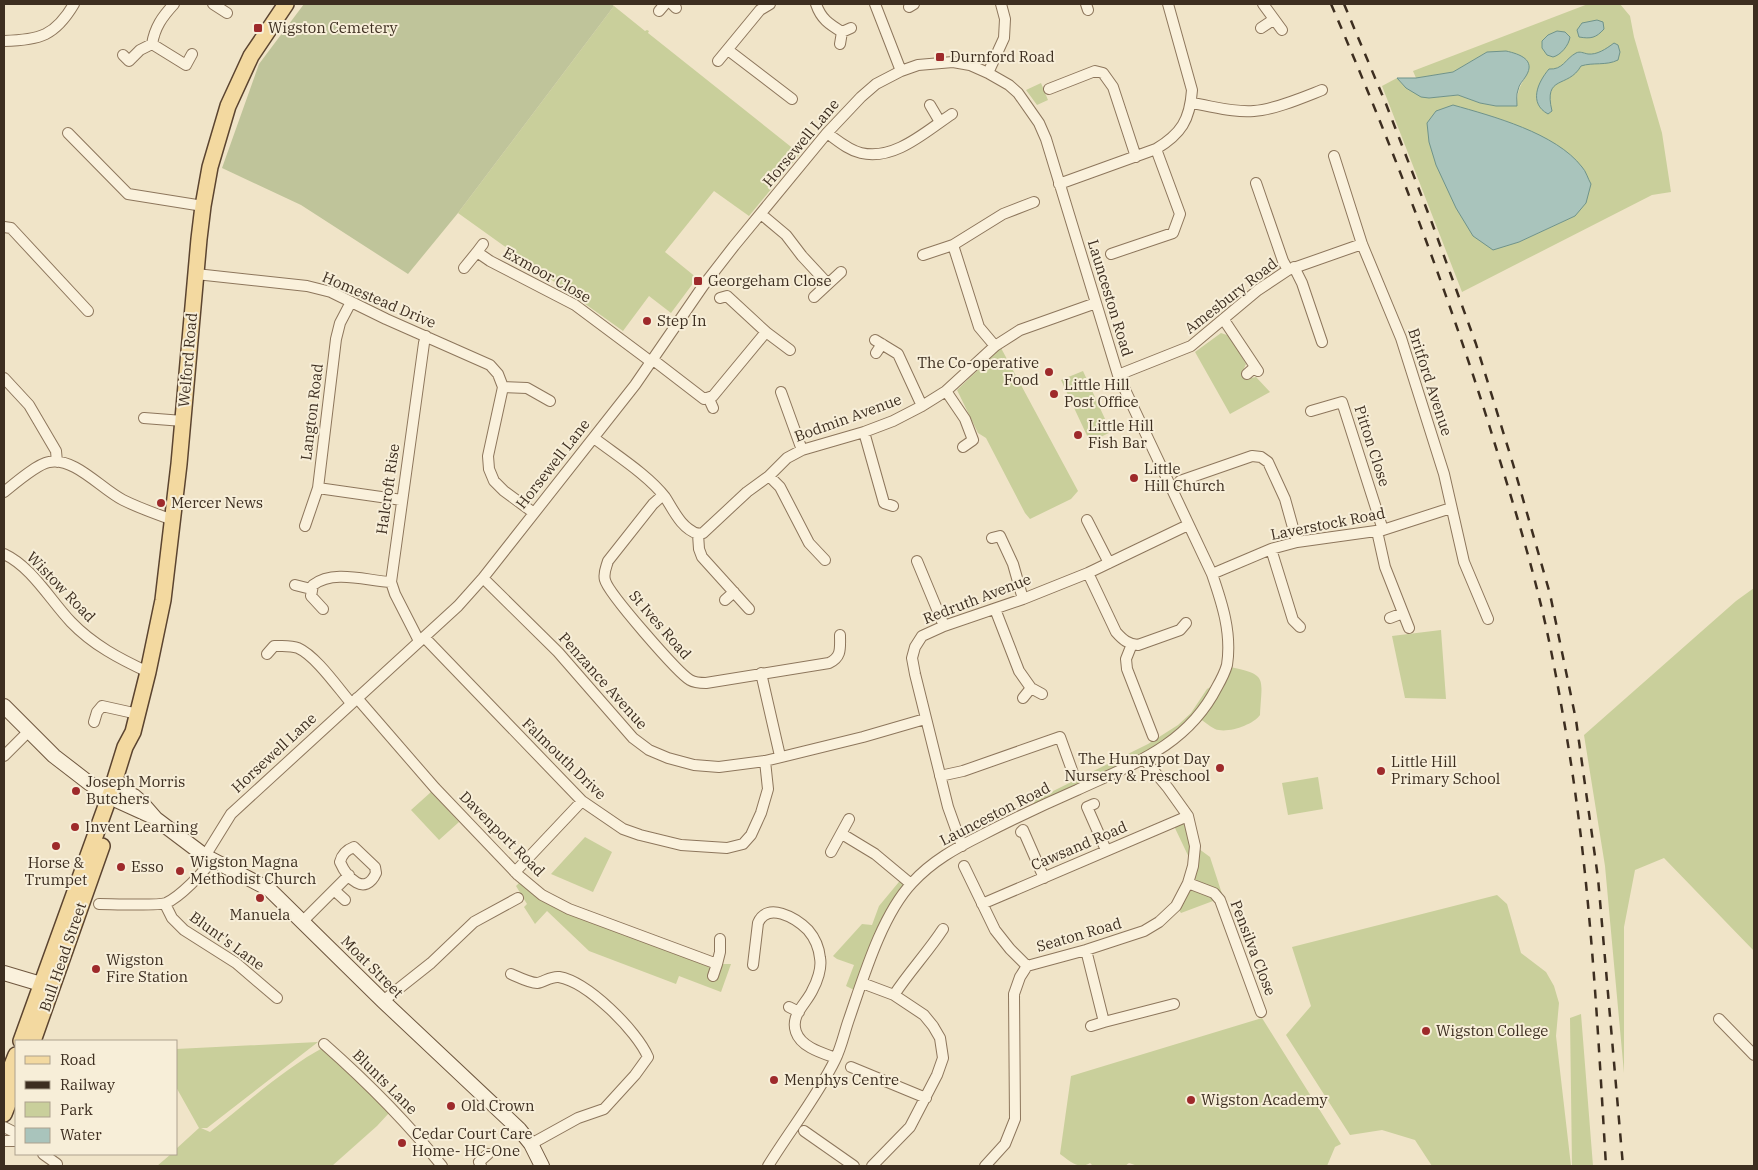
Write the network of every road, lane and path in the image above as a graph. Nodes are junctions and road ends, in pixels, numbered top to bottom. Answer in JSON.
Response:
{"nodes":[{"id":1,"x":74,"y":4,"type":"edge"},
{"id":2,"x":174,"y":4,"type":"edge"},
{"id":3,"x":213,"y":4,"type":"edge"},
{"id":4,"x":286,"y":4,"type":"edge"},
{"id":5,"x":770,"y":4,"type":"edge"},
{"id":6,"x":816,"y":4,"type":"edge"},
{"id":7,"x":875,"y":4,"type":"edge"},
{"id":8,"x":1001,"y":4,"type":"edge"},
{"id":9,"x":1168,"y":4,"type":"edge"},
{"id":10,"x":1263,"y":4,"type":"edge"},
{"id":11,"x":227,"y":13,"type":"dead end"},
{"id":12,"x":1273,"y":20,"type":"junction"},
{"id":13,"x":1261,"y":28,"type":"dead end"},
{"id":14,"x":1282,"y":30,"type":"dead end"},
{"id":15,"x":4,"y":41,"type":"edge"},
{"id":16,"x":152,"y":44,"type":"junction"},
{"id":17,"x":840,"y":44,"type":"dead end"},
{"id":18,"x":728,"y":50,"type":"junction"},
{"id":19,"x":192,"y":54,"type":"dead end"},
{"id":20,"x":123,"y":55,"type":"dead end"},
{"id":21,"x":718,"y":61,"type":"dead end"},
{"id":22,"x":901,"y":71,"type":"junction"},
{"id":23,"x":988,"y":73,"type":"junction"},
{"id":24,"x":1049,"y":88,"type":"dead end"},
{"id":25,"x":1322,"y":90,"type":"dead end"},
{"id":26,"x":792,"y":99,"type":"dead end"},
{"id":27,"x":1191,"y":104,"type":"junction"},
{"id":28,"x":930,"y":105,"type":"dead end"},
{"id":29,"x":952,"y":114,"type":"dead end"},
{"id":30,"x":940,"y":122,"type":"junction"},
{"id":31,"x":68,"y":133,"type":"dead end"},
{"id":32,"x":827,"y":133,"type":"junction"},
{"id":33,"x":1156,"y":149,"type":"junction"},
{"id":34,"x":1334,"y":156,"type":"dead end"},
{"id":35,"x":1136,"y":157,"type":"junction"},
{"id":36,"x":1256,"y":182,"type":"dead end"},
{"id":37,"x":1059,"y":184,"type":"junction"},
{"id":38,"x":1034,"y":202,"type":"dead end"},
{"id":39,"x":203,"y":206,"type":"junction"},
{"id":40,"x":761,"y":214,"type":"junction"},
{"id":41,"x":4,"y":227,"type":"edge"},
{"id":42,"x":953,"y":244,"type":"junction"},
{"id":43,"x":1362,"y":244,"type":"junction"},
{"id":44,"x":1112,"y":254,"type":"dead end"},
{"id":45,"x":923,"y":256,"type":"dead end"},
{"id":46,"x":464,"y":268,"type":"dead end"},
{"id":47,"x":1291,"y":268,"type":"junction"},
{"id":48,"x":841,"y":272,"type":"dead end"},
{"id":49,"x":196,"y":274,"type":"junction"},
{"id":50,"x":828,"y":284,"type":"junction"},
{"id":51,"x":725,"y":294,"type":"dead end"},
{"id":52,"x":814,"y":297,"type":"dead end"},
{"id":53,"x":351,"y":302,"type":"junction"},
{"id":54,"x":1096,"y":303,"type":"junction"},
{"id":55,"x":88,"y":311,"type":"dead end"},
{"id":56,"x":1224,"y":320,"type":"junction"},
{"id":57,"x":766,"y":332,"type":"junction"},
{"id":58,"x":426,"y":336,"type":"junction"},
{"id":59,"x":1322,"y":342,"type":"dead end"},
{"id":60,"x":878,"y":346,"type":"dead end"},
{"id":61,"x":995,"y":346,"type":"junction"},
{"id":62,"x":790,"y":350,"type":"dead end"},
{"id":63,"x":651,"y":360,"type":"junction"},
{"id":64,"x":1253,"y":371,"type":"dead end"},
{"id":65,"x":1118,"y":375,"type":"junction"},
{"id":66,"x":4,"y":378,"type":"edge"},
{"id":67,"x":503,"y":388,"type":"junction"},
{"id":68,"x":946,"y":391,"type":"junction"},
{"id":69,"x":781,"y":392,"type":"dead end"},
{"id":70,"x":550,"y":401,"type":"dead end"},
{"id":71,"x":922,"y":406,"type":"junction"},
{"id":72,"x":1311,"y":411,"type":"dead end"},
{"id":73,"x":144,"y":418,"type":"dead end"},
{"id":74,"x":183,"y":421,"type":"junction"},
{"id":75,"x":864,"y":432,"type":"junction"},
{"id":76,"x":594,"y":438,"type":"junction"},
{"id":77,"x":963,"y":447,"type":"dead end"},
{"id":78,"x":802,"y":450,"type":"junction"},
{"id":79,"x":57,"y":462,"type":"junction"},
{"id":80,"x":769,"y":476,"type":"junction"},
{"id":81,"x":1180,"y":481,"type":"dead end"},
{"id":82,"x":318,"y":488,"type":"junction"},
{"id":83,"x":4,"y":492,"type":"edge"},
{"id":84,"x":663,"y":496,"type":"junction"},
{"id":85,"x":402,"y":500,"type":"junction"},
{"id":86,"x":885,"y":505,"type":"dead end"},
{"id":87,"x":1451,"y":508,"type":"junction"},
{"id":88,"x":534,"y":513,"type":"junction"},
{"id":89,"x":173,"y":520,"type":"junction"},
{"id":90,"x":1088,"y":520,"type":"dead end"},
{"id":91,"x":1188,"y":525,"type":"junction"},
{"id":92,"x":305,"y":526,"type":"dead end"},
{"id":93,"x":1380,"y":531,"type":"junction"},
{"id":94,"x":698,"y":534,"type":"junction"},
{"id":95,"x":992,"y":538,"type":"dead end"},
{"id":96,"x":1297,"y":542,"type":"junction"},
{"id":97,"x":1271,"y":549,"type":"junction"},
{"id":98,"x":4,"y":554,"type":"edge"},
{"id":99,"x":825,"y":560,"type":"dead end"},
{"id":100,"x":917,"y":561,"type":"dead end"},
{"id":101,"x":1109,"y":563,"type":"junction"},
{"id":102,"x":1088,"y":573,"type":"junction"},
{"id":103,"x":1212,"y":574,"type":"junction"},
{"id":104,"x":483,"y":578,"type":"junction"},
{"id":105,"x":391,"y":582,"type":"junction"},
{"id":106,"x":295,"y":586,"type":"dead end"},
{"id":107,"x":311,"y":589,"type":"junction"},
{"id":108,"x":734,"y":592,"type":"junction"},
{"id":109,"x":1023,"y":599,"type":"junction"},
{"id":110,"x":725,"y":600,"type":"dead end"},
{"id":111,"x":323,"y":609,"type":"dead end"},
{"id":112,"x":750,"y":609,"type":"dead end"},
{"id":113,"x":995,"y":609,"type":"junction"},
{"id":114,"x":1403,"y":614,"type":"junction"},
{"id":115,"x":1390,"y":618,"type":"dead end"},
{"id":116,"x":1488,"y":619,"type":"dead end"},
{"id":117,"x":1186,"y":622,"type":"dead end"},
{"id":118,"x":1293,"y":625,"type":"dead end"},
{"id":119,"x":944,"y":626,"type":"junction"},
{"id":120,"x":1409,"y":628,"type":"dead end"},
{"id":121,"x":840,"y":635,"type":"dead end"},
{"id":122,"x":421,"y":639,"type":"junction"},
{"id":123,"x":1132,"y":644,"type":"junction"},
{"id":124,"x":270,"y":646,"type":"dead end"},
{"id":125,"x":148,"y":672,"type":"junction"},
{"id":126,"x":761,"y":673,"type":"junction"},
{"id":127,"x":1031,"y":688,"type":"junction"},
{"id":128,"x":1042,"y":694,"type":"dead end"},
{"id":129,"x":1023,"y":698,"type":"dead end"},
{"id":130,"x":354,"y":700,"type":"junction"},
{"id":131,"x":4,"y":706,"type":"edge"},
{"id":132,"x":138,"y":714,"type":"junction"},
{"id":133,"x":926,"y":719,"type":"junction"},
{"id":134,"x":94,"y":722,"type":"dead end"},
{"id":135,"x":28,"y":732,"type":"junction"},
{"id":136,"x":1153,"y":736,"type":"dead end"},
{"id":137,"x":4,"y":756,"type":"edge"},
{"id":138,"x":780,"y":756,"type":"junction"},
{"id":139,"x":1144,"y":759,"type":"junction"},
{"id":140,"x":765,"y":761,"type":"junction"},
{"id":141,"x":1073,"y":773,"type":"dead end"},
{"id":142,"x":940,"y":776,"type":"junction"},
{"id":143,"x":118,"y":786,"type":"junction"},
{"id":144,"x":582,"y":801,"type":"junction"},
{"id":145,"x":1094,"y":804,"type":"dead end"},
{"id":146,"x":1188,"y":816,"type":"junction"},
{"id":147,"x":849,"y":819,"type":"dead end"},
{"id":148,"x":1024,"y":830,"type":"dead end"},
{"id":149,"x":842,"y":834,"type":"junction"},
{"id":150,"x":962,"y":846,"type":"junction"},
{"id":151,"x":1106,"y":850,"type":"junction"},
{"id":152,"x":831,"y":852,"type":"dead end"},
{"id":153,"x":209,"y":858,"type":"junction"},
{"id":154,"x":964,"y":866,"type":"dead end"},
{"id":155,"x":515,"y":872,"type":"junction"},
{"id":156,"x":349,"y":875,"type":"dead end"},
{"id":157,"x":1044,"y":878,"type":"junction"},
{"id":158,"x":1188,"y":883,"type":"junction"},
{"id":159,"x":911,"y":884,"type":"junction"},
{"id":160,"x":334,"y":890,"type":"junction"},
{"id":161,"x":518,"y":898,"type":"dead end"},
{"id":162,"x":345,"y":900,"type":"dead end"},
{"id":163,"x":98,"y":904,"type":"dead end"},
{"id":164,"x":165,"y":904,"type":"junction"},
{"id":165,"x":982,"y":904,"type":"junction"},
{"id":166,"x":303,"y":921,"type":"junction"},
{"id":167,"x":943,"y":929,"type":"dead end"},
{"id":168,"x":720,"y":939,"type":"dead end"},
{"id":169,"x":1086,"y":950,"type":"junction"},
{"id":170,"x":717,"y":964,"type":"junction"},
{"id":171,"x":753,"y":965,"type":"dead end"},
{"id":172,"x":1027,"y":966,"type":"junction"},
{"id":173,"x":4,"y":973,"type":"edge"},
{"id":174,"x":511,"y":974,"type":"dead end"},
{"id":175,"x":713,"y":976,"type":"dead end"},
{"id":176,"x":532,"y":982,"type":"junction"},
{"id":177,"x":862,"y":983,"type":"junction"},
{"id":178,"x":48,"y":986,"type":"junction"},
{"id":179,"x":529,"y":993,"type":"dead end"},
{"id":180,"x":894,"y":995,"type":"junction"},
{"id":181,"x":277,"y":998,"type":"dead end"},
{"id":182,"x":383,"y":1001,"type":"junction"},
{"id":183,"x":1174,"y":1004,"type":"dead end"},
{"id":184,"x":1261,"y":1013,"type":"dead end"},
{"id":185,"x":1719,"y":1019,"type":"dead end"},
{"id":186,"x":1104,"y":1022,"type":"junction"},
{"id":187,"x":1091,"y":1026,"type":"dead end"},
{"id":188,"x":21,"y":1040,"type":"edge"},
{"id":189,"x":33,"y":1040,"type":"edge"},
{"id":190,"x":324,"y":1044,"type":"dead end"},
{"id":191,"x":1754,"y":1055,"type":"edge"},
{"id":192,"x":15,"y":1058,"type":"edge"},
{"id":193,"x":836,"y":1058,"type":"junction"},
{"id":194,"x":851,"y":1066,"type":"dead end"},
{"id":195,"x":4,"y":1085,"type":"edge"},
{"id":196,"x":15,"y":1086,"type":"edge"},
{"id":197,"x":926,"y":1098,"type":"junction"},
{"id":198,"x":5,"y":1110,"type":"edge"},
{"id":199,"x":804,"y":1131,"type":"dead end"},
{"id":200,"x":531,"y":1144,"type":"junction"},
{"id":201,"x":488,"y":1154,"type":"dead end"},
{"id":202,"x":44,"y":1155,"type":"edge"},
{"id":203,"x":51,"y":1155,"type":"edge"},
{"id":204,"x":442,"y":1166,"type":"edge"},
{"id":205,"x":481,"y":1166,"type":"edge"},
{"id":206,"x":542,"y":1166,"type":"edge"},
{"id":207,"x":768,"y":1166,"type":"edge"},
{"id":208,"x":854,"y":1166,"type":"edge"},
{"id":209,"x":872,"y":1166,"type":"edge"},
{"id":210,"x":985,"y":1166,"type":"edge"}],
"edges":[{"from":1,"to":15,"type":"street"},
{"from":2,"to":16,"type":"street"},
{"from":3,"to":11,"type":"street"},
{"from":4,"to":39,"type":"main road","name":"Welford Road"},
{"from":5,"to":18,"type":"street"},
{"from":6,"to":17,"type":"street"},
{"from":7,"to":22,"type":"street"},
{"from":8,"to":23,"type":"street"},
{"from":9,"to":27,"type":"street"},
{"from":10,"to":12,"type":"street"},
{"from":12,"to":13,"type":"street"},
{"from":12,"to":14,"type":"street"},
{"from":16,"to":19,"type":"street"},
{"from":16,"to":20,"type":"street"},
{"from":18,"to":21,"type":"street"},
{"from":18,"to":26,"type":"street"},
{"from":22,"to":23,"type":"street","name":"Launceston Road"},
{"from":22,"to":32,"type":"street","name":"Horsewell Lane"},
{"from":23,"to":37,"type":"street","name":"Launceston Road"},
{"from":24,"to":35,"type":"street"},
{"from":25,"to":27,"type":"street"},
{"from":27,"to":33,"type":"street"},
{"from":28,"to":30,"type":"street"},
{"from":29,"to":30,"type":"street"},
{"from":30,"to":32,"type":"street"},
{"from":31,"to":39,"type":"street"},
{"from":32,"to":40,"type":"street","name":"Horsewell Lane"},
{"from":33,"to":35,"type":"street"},
{"from":33,"to":44,"type":"street"},
{"from":34,"to":43,"type":"street","name":"Britford Avenue"},
{"from":35,"to":37,"type":"street"},
{"from":36,"to":47,"type":"street"},
{"from":37,"to":54,"type":"street","name":"Launceston Road"},
{"from":38,"to":42,"type":"street"},
{"from":39,"to":49,"type":"main road","name":"Welford Road"},
{"from":40,"to":50,"type":"street"},
{"from":40,"to":63,"type":"street","name":"Horsewell Lane"},
{"from":41,"to":55,"type":"street"},
{"from":42,"to":45,"type":"street"},
{"from":42,"to":61,"type":"street"},
{"from":43,"to":47,"type":"street","name":"Amesbury Road"},
{"from":43,"to":87,"type":"street","name":"Britford Avenue"},
{"from":46,"to":63,"type":"street","name":"Exmoor Close"},
{"from":47,"to":56,"type":"street","name":"Amesbury Road"},
{"from":47,"to":59,"type":"street"},
{"from":48,"to":50,"type":"street"},
{"from":49,"to":53,"type":"street","name":"Homestead Drive"},
{"from":49,"to":74,"type":"main road","name":"Welford Road"},
{"from":50,"to":52,"type":"street"},
{"from":51,"to":57,"type":"street"},
{"from":53,"to":58,"type":"street","name":"Homestead Drive"},
{"from":53,"to":82,"type":"street","name":"Langton Road"},
{"from":54,"to":61,"type":"street","name":"Bodmin Avenue"},
{"from":54,"to":65,"type":"street","name":"Launceston Road"},
{"from":56,"to":64,"type":"street"},
{"from":56,"to":65,"type":"street","name":"Amesbury Road"},
{"from":57,"to":62,"type":"street"},
{"from":57,"to":63,"type":"street"},
{"from":58,"to":67,"type":"street","name":"Homestead Drive"},
{"from":58,"to":85,"type":"street","name":"Halcroft Rise"},
{"from":60,"to":71,"type":"street"},
{"from":61,"to":68,"type":"street","name":"Bodmin Avenue"},
{"from":63,"to":76,"type":"street","name":"Horsewell Lane"},
{"from":65,"to":91,"type":"street","name":"Launceston Road"},
{"from":66,"to":79,"type":"street"},
{"from":67,"to":70,"type":"street"},
{"from":67,"to":88,"type":"street"},
{"from":68,"to":71,"type":"street","name":"Bodmin Avenue"},
{"from":68,"to":77,"type":"street"},
{"from":69,"to":78,"type":"street"},
{"from":71,"to":75,"type":"street","name":"Bodmin Avenue"},
{"from":72,"to":93,"type":"street","name":"Pitton Close"},
{"from":73,"to":74,"type":"street"},
{"from":74,"to":89,"type":"main road","name":"Welford Road"},
{"from":75,"to":78,"type":"street","name":"Bodmin Avenue"},
{"from":75,"to":86,"type":"street"},
{"from":76,"to":84,"type":"street"},
{"from":76,"to":88,"type":"street","name":"Horsewell Lane"},
{"from":78,"to":80,"type":"street","name":"Bodmin Avenue"},
{"from":79,"to":83,"type":"street"},
{"from":79,"to":89,"type":"street"},
{"from":80,"to":94,"type":"street","name":"Bodmin Avenue"},
{"from":80,"to":99,"type":"street"},
{"from":81,"to":96,"type":"street"},
{"from":82,"to":85,"type":"street"},
{"from":82,"to":92,"type":"street","name":"Langton Road"},
{"from":84,"to":94,"type":"street"},
{"from":84,"to":126,"type":"street","name":"St Ives Road"},
{"from":85,"to":105,"type":"street","name":"Halcroft Rise"},
{"from":87,"to":93,"type":"street","name":"Laverstock Road"},
{"from":87,"to":116,"type":"street","name":"Britford Avenue"},
{"from":88,"to":104,"type":"street","name":"Horsewell Lane"},
{"from":89,"to":125,"type":"main road","name":"Welford Road"},
{"from":90,"to":101,"type":"street"},
{"from":91,"to":101,"type":"street","name":"Redruth Avenue"},
{"from":91,"to":103,"type":"street","name":"Launceston Road"},
{"from":93,"to":96,"type":"street","name":"Laverstock Road"},
{"from":93,"to":114,"type":"street"},
{"from":94,"to":108,"type":"street"},
{"from":95,"to":109,"type":"street"},
{"from":96,"to":97,"type":"street","name":"Laverstock Road"},
{"from":97,"to":103,"type":"street","name":"Laverstock Road"},
{"from":97,"to":118,"type":"street"},
{"from":98,"to":125,"type":"street","name":"Wistow Road"},
{"from":100,"to":119,"type":"street"},
{"from":101,"to":102,"type":"street","name":"Redruth Avenue"},
{"from":102,"to":109,"type":"street","name":"Redruth Avenue"},
{"from":102,"to":123,"type":"street"},
{"from":103,"to":139,"type":"street","name":"Launceston Road"},
{"from":104,"to":122,"type":"street","name":"Horsewell Lane"},
{"from":104,"to":140,"type":"street","name":"Penzance Avenue"},
{"from":105,"to":107,"type":"street"},
{"from":105,"to":122,"type":"street","name":"Halcroft Rise"},
{"from":106,"to":107,"type":"street"},
{"from":107,"to":111,"type":"street"},
{"from":108,"to":110,"type":"street"},
{"from":108,"to":112,"type":"street"},
{"from":109,"to":113,"type":"street","name":"Redruth Avenue"},
{"from":113,"to":119,"type":"street","name":"Redruth Avenue"},
{"from":113,"to":127,"type":"street"},
{"from":114,"to":115,"type":"street"},
{"from":114,"to":120,"type":"street"},
{"from":117,"to":123,"type":"street"},
{"from":119,"to":133,"type":"street","name":"Redruth Avenue"},
{"from":121,"to":126,"type":"street","name":"St Ives Road"},
{"from":122,"to":130,"type":"street","name":"Horsewell Lane"},
{"from":122,"to":144,"type":"street","name":"Falmouth Drive"},
{"from":123,"to":136,"type":"street"},
{"from":124,"to":130,"type":"street","name":"Davenport Road"},
{"from":125,"to":132,"type":"main road","name":"Welford Road"},
{"from":126,"to":138,"type":"street"},
{"from":127,"to":128,"type":"street"},
{"from":127,"to":129,"type":"street"},
{"from":130,"to":153,"type":"street","name":"Horsewell Lane"},
{"from":130,"to":155,"type":"street","name":"Davenport Road"},
{"from":131,"to":135,"type":"main road","name":"Moat Street"},
{"from":132,"to":134,"type":"street"},
{"from":132,"to":143,"type":"main road","name":"Welford Road"},
{"from":133,"to":138,"type":"street","name":"Penzance Avenue"},
{"from":133,"to":142,"type":"street","name":"Redruth Avenue"},
{"from":135,"to":137,"type":"street"},
{"from":135,"to":143,"type":"main road","name":"Moat Street"},
{"from":138,"to":140,"type":"street","name":"Penzance Avenue"},
{"from":139,"to":146,"type":"street","name":"Seaton Road"},
{"from":139,"to":150,"type":"street","name":"Launceston Road"},
{"from":140,"to":144,"type":"street","name":"Falmouth Drive"},
{"from":141,"to":142,"type":"street"},
{"from":142,"to":150,"type":"street","name":"Redruth Avenue"},
{"from":143,"to":153,"type":"main road","name":"Moat Street"},
{"from":143,"to":178,"type":"main road","name":"Bull Head Street"},
{"from":143,"to":178,"type":"main road","name":"Bull Head Street"},
{"from":144,"to":155,"type":"street"},
{"from":145,"to":151,"type":"street"},
{"from":146,"to":151,"type":"street","name":"Cawsand Road"},
{"from":146,"to":158,"type":"street","name":"Seaton Road"},
{"from":147,"to":149,"type":"street"},
{"from":148,"to":157,"type":"street"},
{"from":149,"to":152,"type":"street"},
{"from":149,"to":159,"type":"street"},
{"from":150,"to":159,"type":"street","name":"Launceston Road"},
{"from":151,"to":157,"type":"street","name":"Cawsand Road"},
{"from":153,"to":164,"type":"street","name":"Horsewell Lane"},
{"from":153,"to":166,"type":"main road","name":"Moat Street"},
{"from":154,"to":165,"type":"street"},
{"from":155,"to":170,"type":"street","name":"Davenport Road"},
{"from":156,"to":160,"type":"street"},
{"from":157,"to":165,"type":"street","name":"Cawsand Road"},
{"from":158,"to":169,"type":"street","name":"Seaton Road"},
{"from":158,"to":184,"type":"street","name":"Pensilva Close"},
{"from":159,"to":177,"type":"street","name":"Launceston Road"},
{"from":160,"to":162,"type":"street"},
{"from":160,"to":166,"type":"street"},
{"from":161,"to":182,"type":"street"},
{"from":163,"to":164,"type":"street"},
{"from":164,"to":181,"type":"street","name":"Blunt's Lane"},
{"from":165,"to":172,"type":"street"},
{"from":166,"to":182,"type":"main road","name":"Moat Street"},
{"from":167,"to":180,"type":"street"},
{"from":168,"to":170,"type":"street"},
{"from":169,"to":172,"type":"street","name":"Seaton Road"},
{"from":169,"to":186,"type":"street"},
{"from":170,"to":175,"type":"street"},
{"from":171,"to":193,"type":"street"},
{"from":172,"to":210,"type":"street","name":"Seaton Road"},
{"from":173,"to":178,"type":"main road"},
{"from":174,"to":176,"type":"street"},
{"from":176,"to":179,"type":"street"},
{"from":176,"to":200,"type":"street"},
{"from":177,"to":180,"type":"street"},
{"from":177,"to":193,"type":"street","name":"Launceston Road"},
{"from":178,"to":188,"type":"main road","name":"Bull Head Street"},
{"from":178,"to":189,"type":"main road","name":"Bull Head Street"},
{"from":180,"to":197,"type":"street"},
{"from":182,"to":200,"type":"main road","name":"Moat Street"},
{"from":183,"to":186,"type":"street"},
{"from":185,"to":191,"type":"street"},
{"from":186,"to":187,"type":"street"},
{"from":190,"to":204,"type":"street","name":"Blunts Lane"},
{"from":192,"to":195,"type":"main road"},
{"from":193,"to":207,"type":"street","name":"Launceston Road"},
{"from":194,"to":197,"type":"street"},
{"from":196,"to":198,"type":"main road"},
{"from":197,"to":209,"type":"street"},
{"from":199,"to":208,"type":"street"},
{"from":200,"to":206,"type":"main road","name":"Moat Street"},
{"from":201,"to":205,"type":"street"},
{"from":202,"to":203,"type":"street"}]}
